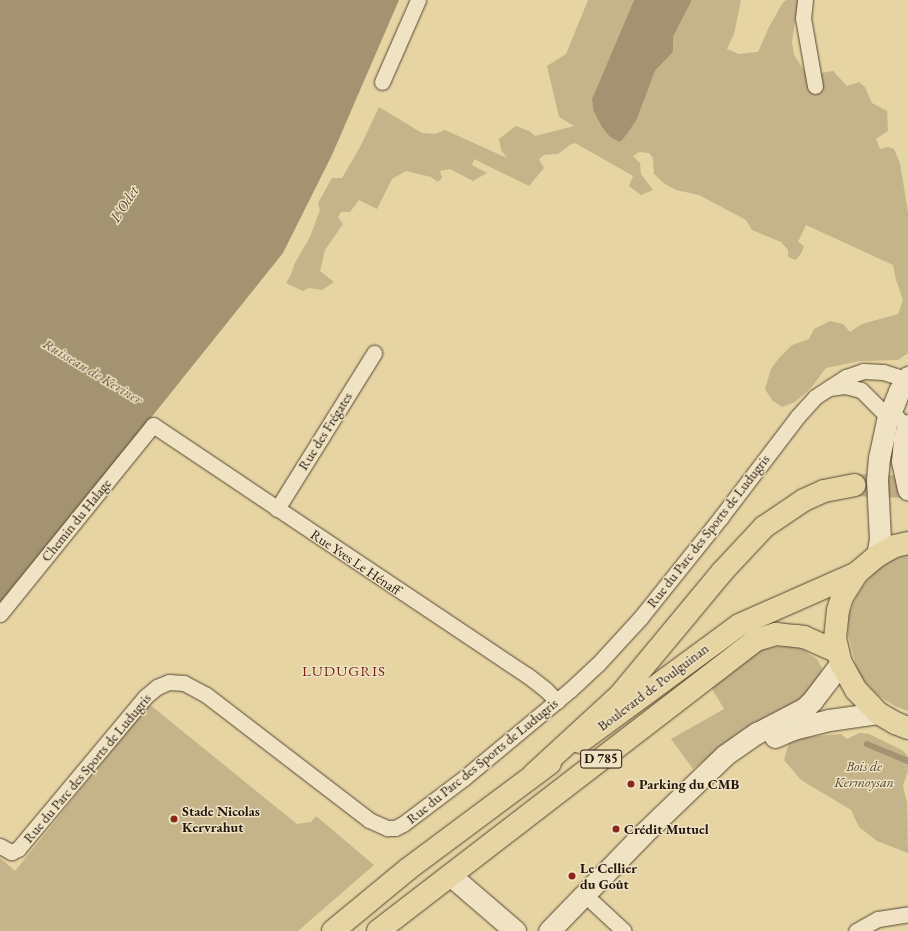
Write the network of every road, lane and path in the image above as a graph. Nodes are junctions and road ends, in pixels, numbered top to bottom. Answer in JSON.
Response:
{"nodes":[{"id":1,"x":418,"y":0,"type":"edge"},
{"id":2,"x":806,"y":0,"type":"edge"},
{"id":3,"x":382,"y":82,"type":"dead end"},
{"id":4,"x":815,"y":86,"type":"dead end"},
{"id":5,"x":374,"y":353,"type":"dead end"},
{"id":6,"x":907,"y":381,"type":"edge"},
{"id":7,"x":828,"y":388,"type":"junction"},
{"id":8,"x":895,"y":416,"type":"edge"},
{"id":9,"x":153,"y":425,"type":"joint"},
{"id":10,"x":854,"y":485,"type":"tunnel mouth"},
{"id":11,"x":908,"y":489,"type":"edge"},
{"id":12,"x":277,"y":509,"type":"junction"},
{"id":13,"x":908,"y":543,"type":"edge"},
{"id":14,"x":878,"y":556,"type":"junction"},
{"id":15,"x":857,"y":573,"type":"junction"},
{"id":16,"x":0,"y":614,"type":"edge"},
{"id":17,"x":839,"y":658,"type":"junction"},
{"id":18,"x":557,"y":701,"type":"junction"},
{"id":19,"x":878,"y":713,"type":"junction"},
{"id":20,"x":908,"y":728,"type":"edge"},
{"id":21,"x":534,"y":774,"type":"junction"},
{"id":22,"x":704,"y":776,"type":"junction"},
{"id":23,"x":0,"y":846,"type":"edge"},
{"id":24,"x":450,"y":875,"type":"junction"},
{"id":25,"x":584,"y":894,"type":"junction"},
{"id":26,"x":908,"y":914,"type":"edge"},
{"id":27,"x":333,"y":931,"type":"edge"},
{"id":28,"x":378,"y":931,"type":"edge"},
{"id":29,"x":515,"y":931,"type":"edge"},
{"id":30,"x":549,"y":931,"type":"edge"},
{"id":31,"x":624,"y":931,"type":"edge"},
{"id":32,"x":856,"y":931,"type":"edge"}],
"edges":[{"from":1,"to":3,"type":"street"},
{"from":2,"to":4,"type":"street"},
{"from":5,"to":12,"type":"street","name":"Rue des Frégates"},
{"from":6,"to":7,"type":"street","name":"Rue du Parc des Sports de Ludugris"},
{"from":6,"to":8,"type":"main road"},
{"from":7,"to":8,"type":"street"},
{"from":7,"to":18,"type":"street","name":"Rue du Parc des Sports de Ludugris"},
{"from":8,"to":11,"type":"main road"},
{"from":8,"to":14,"type":"main road"},
{"from":9,"to":12,"type":"street","name":"Rue Yves Le Hénaff"},
{"from":9,"to":16,"type":"street","name":"Chemin du Halage"},
{"from":10,"to":21,"type":"main road","number":"D 785"},
{"from":12,"to":18,"type":"street","name":"Rue Yves Le Hénaff"},
{"from":13,"to":14,"type":"main road"},
{"from":14,"to":15,"type":"main road"},
{"from":15,"to":17,"type":"main road"},
{"from":15,"to":21,"type":"main road","name":"Boulevard de Poulguinan","number":"D 785"},
{"from":17,"to":19,"type":"main road"},
{"from":17,"to":22,"type":"main road"},
{"from":17,"to":24,"type":"main road","name":"Boulevard de Poulguinan","number":"D 785"},
{"from":18,"to":23,"type":"street","name":"Rue du Parc des Sports de Ludugris"},
{"from":19,"to":20,"type":"main road"},
{"from":19,"to":22,"type":"main road"},
{"from":21,"to":27,"type":"main road","name":"Boulevard de Poulguinan","number":"D 785"},
{"from":22,"to":25,"type":"main road"},
{"from":24,"to":28,"type":"main road","name":"Boulevard de Poulguinan","number":"D 785"},
{"from":24,"to":29,"type":"main road"},
{"from":25,"to":30,"type":"main road"},
{"from":25,"to":31,"type":"street"},
{"from":26,"to":32,"type":"street"}]}
